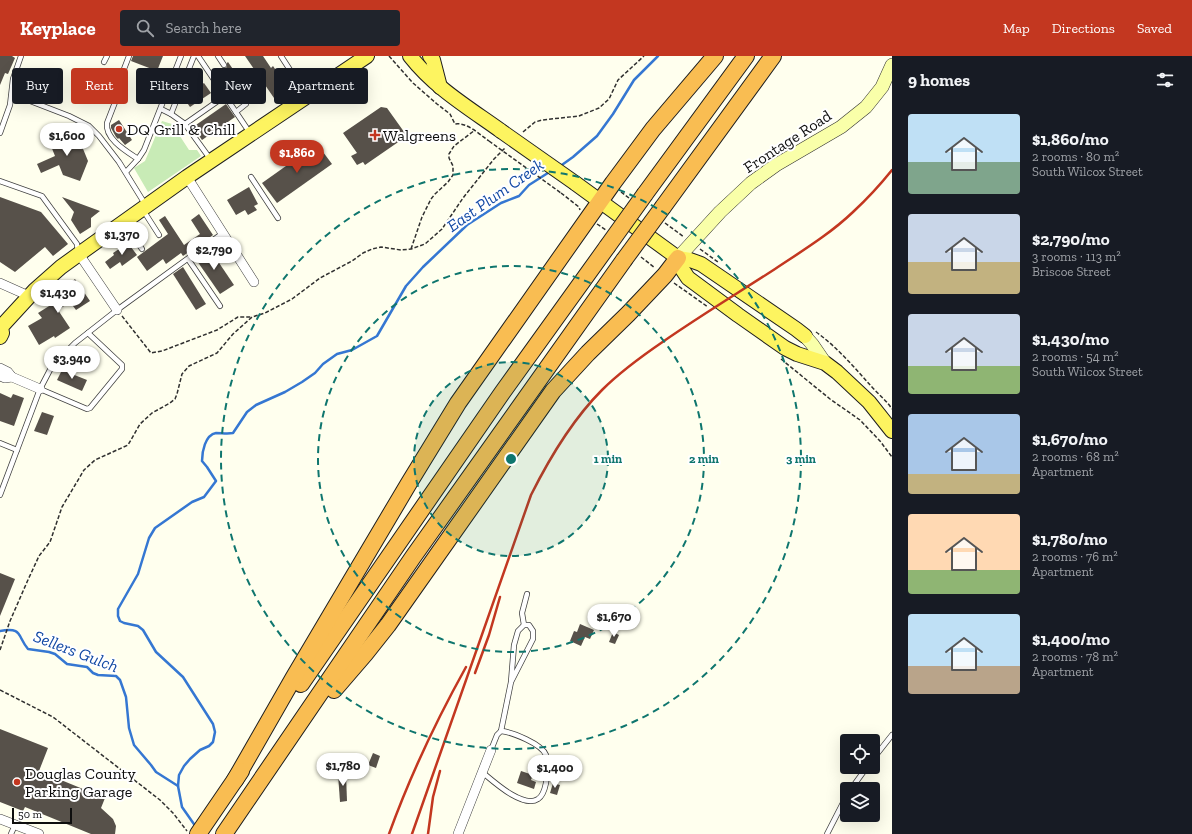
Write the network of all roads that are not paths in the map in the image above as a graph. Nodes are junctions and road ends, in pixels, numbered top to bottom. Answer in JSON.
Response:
{"nodes":[{"id":1,"x":21,"y":56,"type":"edge"},
{"id":2,"x":107,"y":56,"type":"edge"},
{"id":3,"x":129,"y":56,"type":"edge"},
{"id":4,"x":181,"y":56,"type":"edge"},
{"id":5,"x":194,"y":56,"type":"edge"},
{"id":6,"x":198,"y":56,"type":"edge"},
{"id":7,"x":218,"y":56,"type":"edge"},
{"id":8,"x":281,"y":56,"type":"edge"},
{"id":9,"x":367,"y":56,"type":"edge"},
{"id":10,"x":410,"y":56,"type":"edge"},
{"id":11,"x":430,"y":56,"type":"edge"},
{"id":12,"x":715,"y":56,"type":"edge"},
{"id":13,"x":746,"y":56,"type":"edge"},
{"id":14,"x":773,"y":56,"type":"edge"},
{"id":15,"x":104,"y":62,"type":"dead end"},
{"id":16,"x":224,"y":65,"type":"dead end"},
{"id":17,"x":892,"y":65,"type":"edge"},
{"id":18,"x":17,"y":68,"type":"edge"},
{"id":19,"x":124,"y":68,"type":"edge"},
{"id":20,"x":289,"y":68,"type":"edge"},
{"id":21,"x":349,"y":68,"type":"edge"},
{"id":22,"x":211,"y":75,"type":"edge"},
{"id":23,"x":440,"y":87,"type":"junction"},
{"id":24,"x":12,"y":94,"type":"edge"},
{"id":25,"x":38,"y":104,"type":"edge"},
{"id":26,"x":114,"y":104,"type":"edge"},
{"id":27,"x":214,"y":104,"type":"edge"},
{"id":28,"x":230,"y":104,"type":"edge"},
{"id":29,"x":246,"y":104,"type":"edge"},
{"id":30,"x":296,"y":104,"type":"edge"},
{"id":31,"x":161,"y":109,"type":"junction"},
{"id":32,"x":236,"y":112,"type":"junction"},
{"id":33,"x":171,"y":114,"type":"junction"},
{"id":34,"x":185,"y":124,"type":"junction"},
{"id":35,"x":0,"y":132,"type":"edge"},
{"id":36,"x":251,"y":134,"type":"junction"},
{"id":37,"x":138,"y":159,"type":"junction"},
{"id":38,"x":211,"y":161,"type":"junction"},
{"id":39,"x":126,"y":172,"type":"junction"},
{"id":40,"x":187,"y":177,"type":"junction"},
{"id":41,"x":251,"y":177,"type":"dead end"},
{"id":42,"x":0,"y":181,"type":"edge"},
{"id":43,"x":600,"y":201,"type":"junction"},
{"id":44,"x":144,"y":207,"type":"junction"},
{"id":45,"x":278,"y":218,"type":"dead end"},
{"id":46,"x":123,"y":222,"type":"junction"},
{"id":47,"x":223,"y":233,"type":"junction"},
{"id":48,"x":159,"y":235,"type":"dead end"},
{"id":49,"x":142,"y":249,"type":"dead end"},
{"id":50,"x":78,"y":254,"type":"junction"},
{"id":51,"x":678,"y":258,"type":"junction"},
{"id":52,"x":188,"y":259,"type":"junction"},
{"id":53,"x":254,"y":282,"type":"dead end"},
{"id":54,"x":0,"y":283,"type":"edge"},
{"id":55,"x":29,"y":296,"type":"junction"},
{"id":56,"x":220,"y":306,"type":"dead end"},
{"id":57,"x":117,"y":310,"type":"junction"},
{"id":58,"x":0,"y":330,"type":"edge"},
{"id":59,"x":88,"y":333,"type":"junction"},
{"id":60,"x":805,"y":336,"type":"joint"},
{"id":61,"x":825,"y":363,"type":"junction"},
{"id":62,"x":0,"y":368,"type":"edge"},
{"id":63,"x":0,"y":376,"type":"edge"},
{"id":64,"x":12,"y":377,"type":"junction"},
{"id":65,"x":40,"y":389,"type":"junction"},
{"id":66,"x":892,"y":431,"type":"edge"},
{"id":67,"x":0,"y":443,"type":"edge"},
{"id":68,"x":17,"y":450,"type":"junction"},
{"id":69,"x":0,"y":495,"type":"edge"},
{"id":70,"x":527,"y":594,"type":"dead end"},
{"id":71,"x":524,"y":625,"type":"junction"},
{"id":72,"x":512,"y":682,"type":"junction"},
{"id":73,"x":501,"y":731,"type":"junction"},
{"id":74,"x":892,"y":735,"type":"edge"},
{"id":75,"x":491,"y":750,"type":"joint"},
{"id":76,"x":880,"y":750,"type":"edge"},
{"id":77,"x":277,"y":757,"type":"junction"},
{"id":78,"x":482,"y":772,"type":"junction"},
{"id":79,"x":235,"y":780,"type":"junction"},
{"id":80,"x":840,"y":809,"type":"edge"},
{"id":81,"x":0,"y":819,"type":"edge"},
{"id":82,"x":14,"y":825,"type":"junction"},
{"id":83,"x":11,"y":834,"type":"edge"},
{"id":84,"x":39,"y":834,"type":"edge"},
{"id":85,"x":198,"y":834,"type":"edge"},
{"id":86,"x":224,"y":834,"type":"edge"},
{"id":87,"x":458,"y":834,"type":"edge"},
{"id":88,"x":827,"y":834,"type":"edge"}],
"edges":[{"from":1,"to":18,"type":"lane"},
{"from":2,"to":15,"type":"lane"},
{"from":3,"to":19,"type":"lane"},
{"from":4,"to":31,"type":"lane"},
{"from":5,"to":33,"type":"lane"},
{"from":6,"to":22,"type":"lane"},
{"from":7,"to":16,"type":"lane"},
{"from":8,"to":20,"type":"lane"},
{"from":9,"to":21,"type":"main road"},
{"from":10,"to":23,"type":"main road"},
{"from":11,"to":23,"type":"main road"},
{"from":12,"to":43,"type":"highway"},
{"from":13,"to":79,"type":"highway","bridge":true},
{"from":14,"to":77,"type":"highway","bridge":true},
{"from":17,"to":51,"type":"main road","name":"Frontage Road"},
{"from":23,"to":43,"type":"main road","bridge":true},
{"from":24,"to":35,"type":"lane"},
{"from":25,"to":39,"type":"lane"},
{"from":26,"to":37,"type":"lane"},
{"from":27,"to":34,"type":"lane"},
{"from":28,"to":32,"type":"lane"},
{"from":29,"to":32,"type":"lane"},
{"from":30,"to":36,"type":"main road"},
{"from":31,"to":33,"type":"lane"},
{"from":31,"to":37,"type":"lane"},
{"from":32,"to":36,"type":"lane"},
{"from":33,"to":34,"type":"lane"},
{"from":34,"to":38,"type":"lane"},
{"from":36,"to":38,"type":"main road"},
{"from":37,"to":39,"type":"lane"},
{"from":38,"to":40,"type":"main road"},
{"from":39,"to":44,"type":"lane"},
{"from":40,"to":44,"type":"main road"},
{"from":40,"to":47,"type":"street"},
{"from":41,"to":45,"type":"lane"},
{"from":42,"to":50,"type":"lane"},
{"from":43,"to":51,"type":"main road"},
{"from":43,"to":79,"type":"highway"},
{"from":44,"to":46,"type":"main road"},
{"from":44,"to":48,"type":"lane"},
{"from":46,"to":49,"type":"lane"},
{"from":46,"to":50,"type":"main road"},
{"from":47,"to":52,"type":"lane"},
{"from":47,"to":53,"type":"street"},
{"from":50,"to":55,"type":"main road"},
{"from":50,"to":57,"type":"street"},
{"from":51,"to":60,"type":"main road"},
{"from":51,"to":61,"type":"main road"},
{"from":51,"to":77,"type":"highway"},
{"from":52,"to":56,"type":"lane"},
{"from":52,"to":57,"type":"lane"},
{"from":54,"to":55,"type":"street"},
{"from":55,"to":58,"type":"main road"},
{"from":57,"to":59,"type":"lane"},
{"from":59,"to":65,"type":"lane"},
{"from":59,"to":65,"type":"lane"},
{"from":60,"to":61,"type":"main road"},
{"from":61,"to":66,"type":"main road"},
{"from":62,"to":64,"type":"street"},
{"from":63,"to":64,"type":"street"},
{"from":64,"to":65,"type":"street"},
{"from":65,"to":68,"type":"lane"},
{"from":67,"to":68,"type":"lane"},
{"from":68,"to":69,"type":"lane"},
{"from":70,"to":71,"type":"lane"},
{"from":71,"to":72,"type":"lane"},
{"from":71,"to":72,"type":"lane"},
{"from":72,"to":73,"type":"lane"},
{"from":73,"to":75,"type":"lane"},
{"from":73,"to":78,"type":"lane"},
{"from":74,"to":76,"type":"lane"},
{"from":75,"to":78,"type":"street"},
{"from":77,"to":86,"type":"highway"},
{"from":78,"to":87,"type":"street"},
{"from":79,"to":85,"type":"highway"},
{"from":80,"to":88,"type":"lane"},
{"from":81,"to":82,"type":"street"},
{"from":82,"to":83,"type":"lane"},
{"from":82,"to":84,"type":"street"}]}
